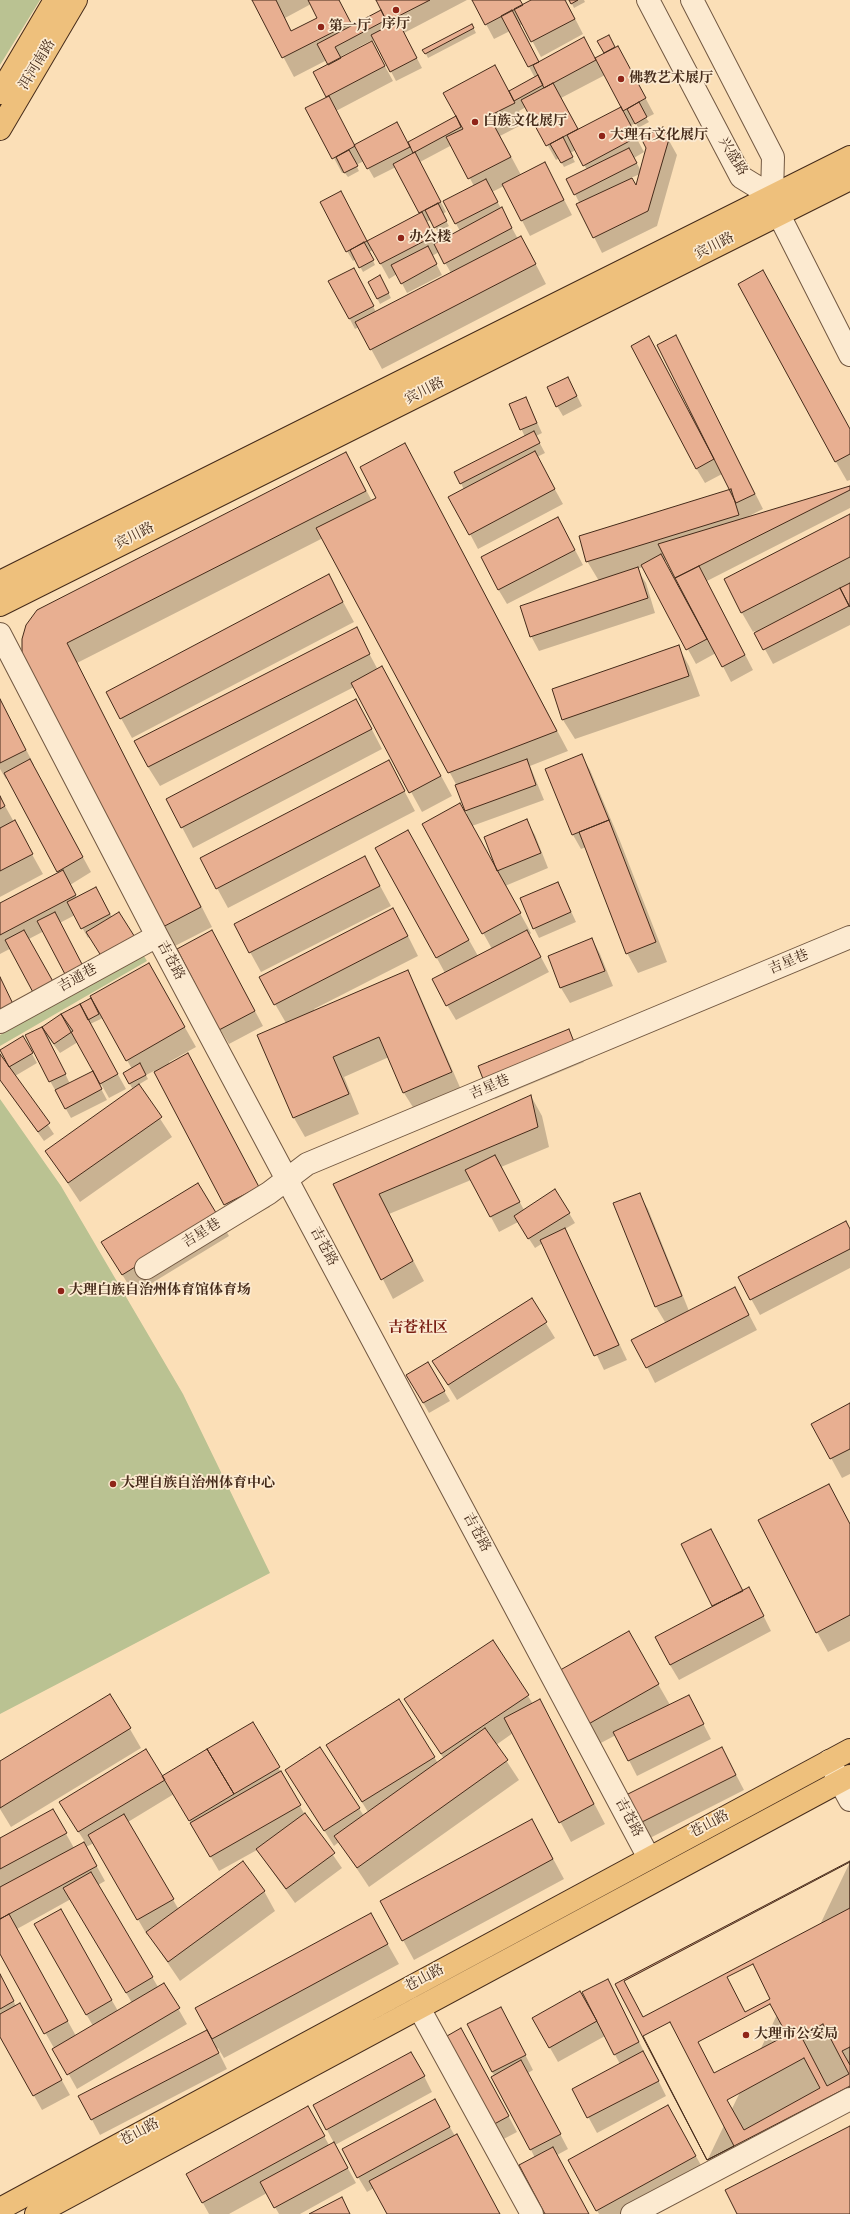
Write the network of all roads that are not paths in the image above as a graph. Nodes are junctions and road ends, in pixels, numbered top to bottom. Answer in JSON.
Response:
{"nodes":[{"id":1,"x":55,"y":0,"type":"edge"},
{"id":2,"x":76,"y":0,"type":"edge"},
{"id":3,"x":648,"y":0,"type":"edge"},
{"id":4,"x":692,"y":0,"type":"edge"},
{"id":5,"x":0,"y":93,"type":"edge"},
{"id":6,"x":0,"y":129,"type":"edge"},
{"id":7,"x":850,"y":157,"type":"edge"},
{"id":8,"x":850,"y":179,"type":"edge"},
{"id":9,"x":776,"y":205,"type":"junction"},
{"id":10,"x":850,"y":355,"type":"edge"},
{"id":11,"x":0,"y":582,"type":"edge"},
{"id":12,"x":0,"y":605,"type":"edge"},
{"id":13,"x":0,"y":634,"type":"edge"},
{"id":14,"x":0,"y":664,"type":"edge"},
{"id":15,"x":850,"y":938,"type":"edge"},
{"id":16,"x":151,"y":939,"type":"junction"},
{"id":17,"x":0,"y":1022,"type":"edge"},
{"id":18,"x":281,"y":1183,"type":"junction"},
{"id":19,"x":146,"y":1268,"type":"dead end"},
{"id":20,"x":850,"y":1750,"type":"edge"},
{"id":21,"x":829,"y":1761,"type":"junction"},
{"id":22,"x":847,"y":1786,"type":"edge"},
{"id":23,"x":643,"y":1861,"type":"junction"},
{"id":24,"x":419,"y":2008,"type":"junction"},
{"id":25,"x":850,"y":2099,"type":"edge"},
{"id":26,"x":44,"y":2185,"type":"junction"},
{"id":27,"x":0,"y":2194,"type":"edge"},
{"id":28,"x":0,"y":2209,"type":"edge"},
{"id":29,"x":36,"y":2214,"type":"edge"},
{"id":30,"x":532,"y":2214,"type":"edge"},
{"id":31,"x":632,"y":2214,"type":"edge"}],
"edges":[{"from":1,"to":5,"type":"main road","name":"洱河南路"},
{"from":2,"to":6,"type":"main road","name":"洱河南路"},
{"from":3,"to":9,"type":"street","name":"兴盛路"},
{"from":4,"to":9,"type":"street"},
{"from":7,"to":9,"type":"main road","name":"宾川路"},
{"from":8,"to":9,"type":"main road","name":"宾川路"},
{"from":9,"to":10,"type":"street"},
{"from":9,"to":11,"type":"main road","name":"宾川路"},
{"from":9,"to":12,"type":"main road","name":"宾川路"},
{"from":13,"to":16,"type":"street","name":"吉苍路"},
{"from":14,"to":16,"type":"street","name":"吉苍路"},
{"from":15,"to":18,"type":"street","name":"吉星巷"},
{"from":16,"to":17,"type":"street","name":"吉通巷"},
{"from":16,"to":18,"type":"street","name":"吉苍路"},
{"from":18,"to":19,"type":"street","name":"吉星巷"},
{"from":18,"to":23,"type":"street","name":"吉苍路"},
{"from":20,"to":21,"type":"main road","name":"苍山路"},
{"from":21,"to":22,"type":"street"},
{"from":21,"to":23,"type":"main road","name":"苍山路"},
{"from":22,"to":24,"type":"main road","name":"苍山路"},
{"from":23,"to":26,"type":"main road","name":"苍山路"},
{"from":24,"to":29,"type":"main road","name":"苍山路"},
{"from":24,"to":30,"type":"street"},
{"from":25,"to":31,"type":"street"},
{"from":26,"to":27,"type":"main road"},
{"from":26,"to":28,"type":"main road","name":"苍山路"}]}
